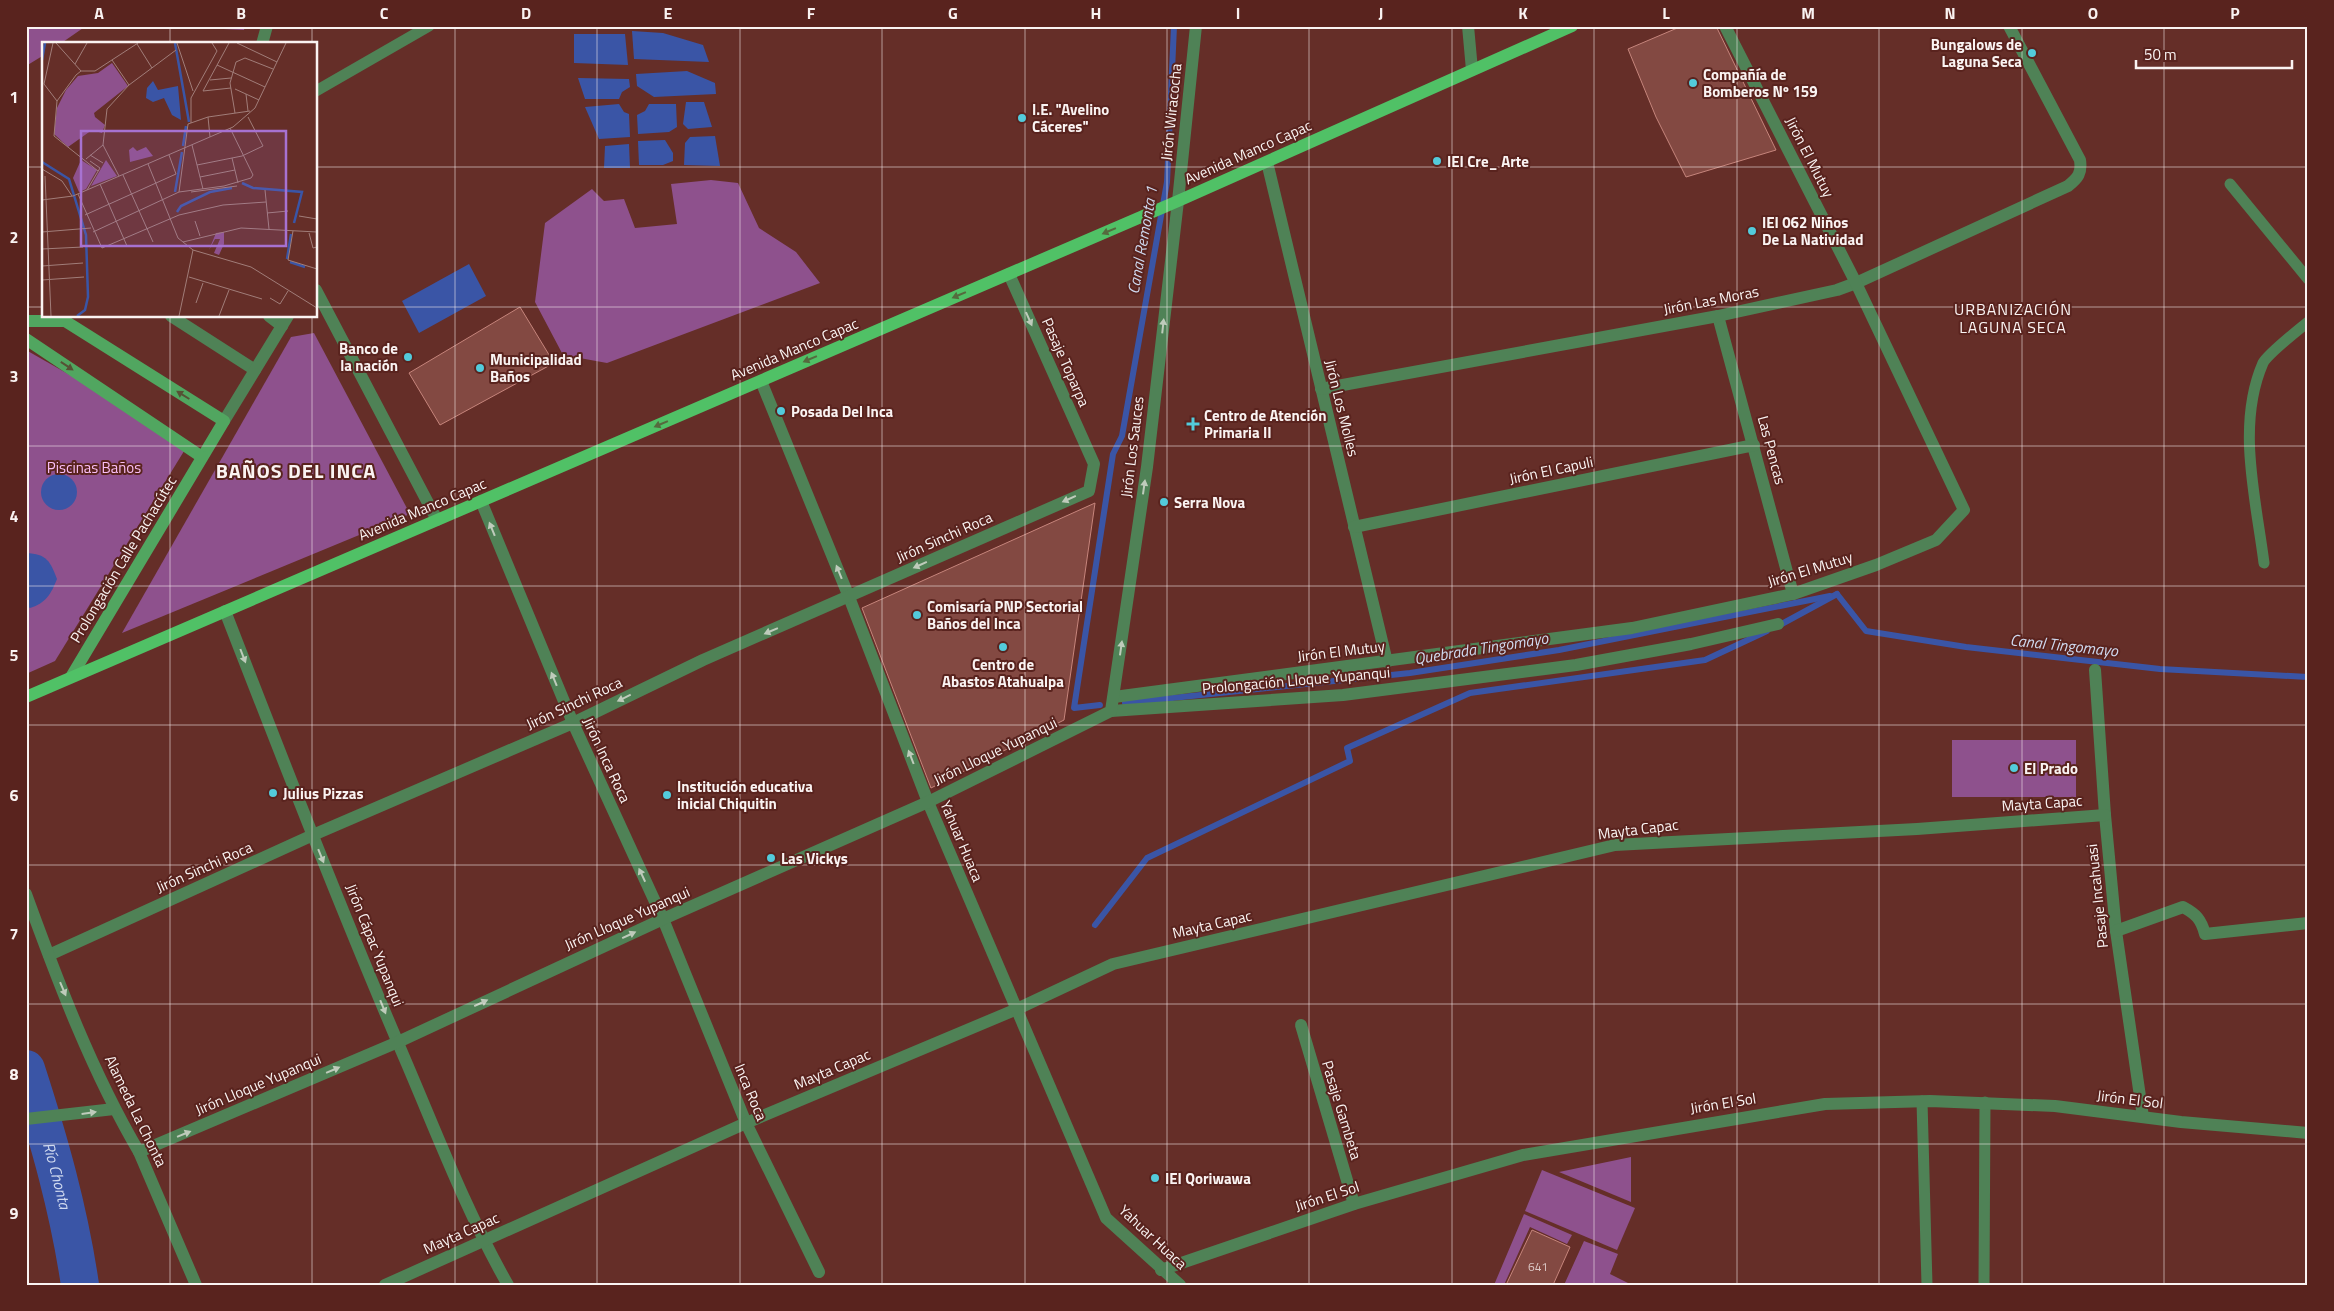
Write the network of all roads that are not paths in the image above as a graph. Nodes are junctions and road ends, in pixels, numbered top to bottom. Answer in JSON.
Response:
{"nodes":[{"id":1,"x":267,"y":26,"type":"edge"},
{"id":2,"x":429,"y":26,"type":"edge"},
{"id":3,"x":1196,"y":26,"type":"edge"},
{"id":4,"x":1468,"y":26,"type":"edge"},
{"id":5,"x":1572,"y":26,"type":"edge"},
{"id":6,"x":1725,"y":26,"type":"edge"},
{"id":7,"x":2009,"y":26,"type":"edge"},
{"id":8,"x":263,"y":42,"type":"edge"},
{"id":9,"x":1472,"y":70,"type":"junction"},
{"id":10,"x":318,"y":91,"type":"edge"},
{"id":11,"x":1267,"y":162,"type":"junction"},
{"id":12,"x":2230,"y":184,"type":"dead end"},
{"id":13,"x":1174,"y":203,"type":"junction"},
{"id":14,"x":1009,"y":274,"type":"junction"},
{"id":15,"x":2308,"y":279,"type":"edge"},
{"id":16,"x":1856,"y":284,"type":"junction"},
{"id":17,"x":318,"y":294,"type":"edge"},
{"id":18,"x":1718,"y":316,"type":"junction"},
{"id":19,"x":58,"y":318,"type":"edge"},
{"id":20,"x":174,"y":318,"type":"edge"},
{"id":21,"x":26,"y":321,"type":"edge"},
{"id":22,"x":285,"y":321,"type":"edge"},
{"id":23,"x":2308,"y":322,"type":"edge"},
{"id":24,"x":26,"y":339,"type":"edge"},
{"id":25,"x":255,"y":370,"type":"junction"},
{"id":26,"x":761,"y":381,"type":"junction"},
{"id":27,"x":1321,"y":389,"type":"junction"},
{"id":28,"x":224,"y":421,"type":"junction"},
{"id":29,"x":1754,"y":446,"type":"junction"},
{"id":30,"x":202,"y":457,"type":"junction"},
{"id":31,"x":1094,"y":464,"type":"joint"},
{"id":32,"x":481,"y":501,"type":"junction"},
{"id":33,"x":437,"y":520,"type":"junction"},
{"id":34,"x":1354,"y":527,"type":"junction"},
{"id":35,"x":2264,"y":562,"type":"dead end"},
{"id":36,"x":1793,"y":594,"type":"junction"},
{"id":37,"x":849,"y":597,"type":"junction"},
{"id":38,"x":225,"y":611,"type":"junction"},
{"id":39,"x":1778,"y":624,"type":"dead end"},
{"id":40,"x":1387,"y":662,"type":"junction"},
{"id":41,"x":2095,"y":670,"type":"dead end"},
{"id":42,"x":71,"y":677,"type":"junction"},
{"id":43,"x":1114,"y":696,"type":"junction"},
{"id":44,"x":26,"y":697,"type":"edge"},
{"id":45,"x":1111,"y":711,"type":"junction"},
{"id":46,"x":572,"y":723,"type":"junction"},
{"id":47,"x":928,"y":802,"type":"junction"},
{"id":48,"x":2105,"y":815,"type":"junction"},
{"id":49,"x":313,"y":835,"type":"junction"},
{"id":50,"x":26,"y":894,"type":"edge"},
{"id":51,"x":663,"y":919,"type":"junction"},
{"id":52,"x":2308,"y":923,"type":"edge"},
{"id":53,"x":2116,"y":931,"type":"junction"},
{"id":54,"x":49,"y":955,"type":"junction"},
{"id":55,"x":1017,"y":1009,"type":"junction"},
{"id":56,"x":1300,"y":1026,"type":"dead end"},
{"id":57,"x":398,"y":1042,"type":"junction"},
{"id":58,"x":1922,"y":1101,"type":"junction"},
{"id":59,"x":1985,"y":1102,"type":"junction"},
{"id":60,"x":114,"y":1109,"type":"junction"},
{"id":61,"x":2143,"y":1116,"type":"junction"},
{"id":62,"x":26,"y":1119,"type":"edge"},
{"id":63,"x":746,"y":1124,"type":"junction"},
{"id":64,"x":2308,"y":1133,"type":"edge"},
{"id":65,"x":139,"y":1152,"type":"junction"},
{"id":66,"x":1354,"y":1204,"type":"junction"},
{"id":67,"x":483,"y":1241,"type":"junction"},
{"id":68,"x":1161,"y":1270,"type":"junction"},
{"id":69,"x":819,"y":1272,"type":"dead end"},
{"id":70,"x":196,"y":1285,"type":"edge"},
{"id":71,"x":385,"y":1285,"type":"edge"},
{"id":72,"x":508,"y":1285,"type":"edge"},
{"id":73,"x":1180,"y":1285,"type":"edge"},
{"id":74,"x":1926,"y":1285,"type":"edge"},
{"id":75,"x":1984,"y":1285,"type":"edge"}],
"edges":[{"from":1,"to":8,"type":"street"},
{"from":2,"to":10,"type":"lane"},
{"from":3,"to":13,"type":"street","name":"Jirón Wiracocha"},
{"from":4,"to":9,"type":"street"},
{"from":5,"to":9,"type":"main road","name":"Avenida Manco Capac"},
{"from":6,"to":16,"type":"street","name":"Jirón El Mutuy"},
{"from":7,"to":16,"type":"street","name":"Jirón Las Moras"},
{"from":9,"to":11,"type":"main road","name":"Avenida Manco Capac"},
{"from":11,"to":13,"type":"main road","name":"Avenida Manco Capac"},
{"from":11,"to":27,"type":"street","name":"Jirón Los Molles"},
{"from":12,"to":15,"type":"lane"},
{"from":13,"to":14,"type":"main road","name":"Avenida Manco Capac","one_way":true},
{"from":43,"to":13,"type":"street","name":"Jirón Los Sauces","one_way":true},
{"from":14,"to":26,"type":"main road","name":"Avenida Manco Capac","one_way":true},
{"from":14,"to":31,"type":"street","name":"Pasaje Toparpa","one_way":true},
{"from":16,"to":18,"type":"street","name":"Jirón Las Moras"},
{"from":16,"to":36,"type":"street","name":"Jirón El Mutuy"},
{"from":17,"to":33,"type":"street"},
{"from":18,"to":27,"type":"street","name":"Jirón Las Moras"},
{"from":18,"to":29,"type":"street","name":"Las Pencas"},
{"from":19,"to":21,"type":"main road"},
{"from":28,"to":19,"type":"main road","one_way":true},
{"from":20,"to":25,"type":"street"},
{"from":22,"to":25,"type":"street"},
{"from":23,"to":35,"type":"lane"},
{"from":24,"to":30,"type":"main road","one_way":true},
{"from":25,"to":28,"type":"street"},
{"from":26,"to":32,"type":"main road","name":"Avenida Manco Capac","one_way":true},
{"from":37,"to":26,"type":"street","name":"Yahuar Huaca","one_way":true},
{"from":27,"to":34,"type":"street","name":"Jirón Los Molles"},
{"from":28,"to":30,"type":"main road","name":"Prolongación Calle Pachacútec"},
{"from":29,"to":34,"type":"street","name":"Jirón El Capuli"},
{"from":29,"to":36,"type":"street","name":"Las Pencas"},
{"from":30,"to":42,"type":"main road","name":"Prolongación Calle Pachacútec"},
{"from":31,"to":37,"type":"street","name":"Jirón Sinchi Roca","one_way":true},
{"from":32,"to":33,"type":"main road","name":"Avenida Manco Capac"},
{"from":46,"to":32,"type":"street","name":"Jirón Inca Roca","one_way":true},
{"from":33,"to":38,"type":"main road","name":"Avenida Manco Capac"},
{"from":34,"to":40,"type":"street","name":"Jirón Los Molles"},
{"from":36,"to":40,"type":"street","name":"Jirón El Mutuy"},
{"from":37,"to":46,"type":"street","name":"Jirón Sinchi Roca","one_way":true},
{"from":47,"to":37,"type":"street","name":"Yahuar Huaca","one_way":true},
{"from":38,"to":42,"type":"main road","name":"Avenida Manco Capac"},
{"from":38,"to":49,"type":"street","name":"Jirón Cápac Yupanqui","one_way":true},
{"from":39,"to":45,"type":"street","name":"Prolongación Lloque Yupanqui"},
{"from":40,"to":43,"type":"street","name":"Jirón El Mutuy"},
{"from":41,"to":48,"type":"street","name":"Pasaje Incahuasi"},
{"from":42,"to":44,"type":"main road","name":"Avenida Manco Capac"},
{"from":43,"to":45,"type":"street"},
{"from":45,"to":47,"type":"street","name":"Jirón Lloque Yupanqui"},
{"from":46,"to":49,"type":"street","name":"Jirón Sinchi Roca"},
{"from":51,"to":46,"type":"street","name":"Jirón Inca Roca","one_way":true},
{"from":47,"to":51,"type":"street","name":"Jirón Lloque Yupanqui"},
{"from":47,"to":55,"type":"street","name":"Yahuar Huaca"},
{"from":48,"to":53,"type":"street","name":"Pasaje Incahuasi"},
{"from":48,"to":55,"type":"street","name":"Mayta Capac"},
{"from":49,"to":54,"type":"street","name":"Jirón Sinchi Roca"},
{"from":49,"to":57,"type":"street","name":"Jirón Cápac Yupanqui","one_way":true},
{"from":50,"to":54,"type":"street","name":"Alameda La Chonta"},
{"from":57,"to":51,"type":"street","name":"Jirón Lloque Yupanqui","one_way":true},
{"from":51,"to":63,"type":"street","name":"Inca Roca"},
{"from":52,"to":53,"type":"street"},
{"from":53,"to":61,"type":"street","name":"Pasaje Incahuasi"},
{"from":54,"to":60,"type":"street","name":"Alameda La Chonta","one_way":true},
{"from":55,"to":63,"type":"street","name":"Mayta Capac"},
{"from":55,"to":68,"type":"street","name":"Yahuar Huaca"},
{"from":56,"to":66,"type":"street","name":"Pasaje Gambeta"},
{"from":65,"to":57,"type":"street","name":"Jirón Lloque Yupanqui","one_way":true},
{"from":57,"to":67,"type":"street","name":"Jirón Cápac Yupanqui"},
{"from":58,"to":59,"type":"street","name":"Jirón El Sol"},
{"from":58,"to":66,"type":"street","name":"Jirón El Sol"},
{"from":58,"to":74,"type":"lane"},
{"from":59,"to":61,"type":"street","name":"Jirón El Sol"},
{"from":59,"to":75,"type":"lane"},
{"from":62,"to":60,"type":"street","one_way":true},
{"from":60,"to":65,"type":"street","name":"Alameda La Chonta"},
{"from":61,"to":64,"type":"street","name":"Jirón El Sol"},
{"from":63,"to":67,"type":"street","name":"Mayta Capac"},
{"from":63,"to":69,"type":"street","name":"Inca Roca"},
{"from":65,"to":70,"type":"street","name":"Alameda La Chonta"},
{"from":66,"to":68,"type":"street","name":"Jirón El Sol"},
{"from":67,"to":71,"type":"street","name":"Mayta Capac"},
{"from":67,"to":72,"type":"street","name":"Jirón Cápac Yupanqui"},
{"from":68,"to":73,"type":"street","name":"Yahuar Huaca"}]}
